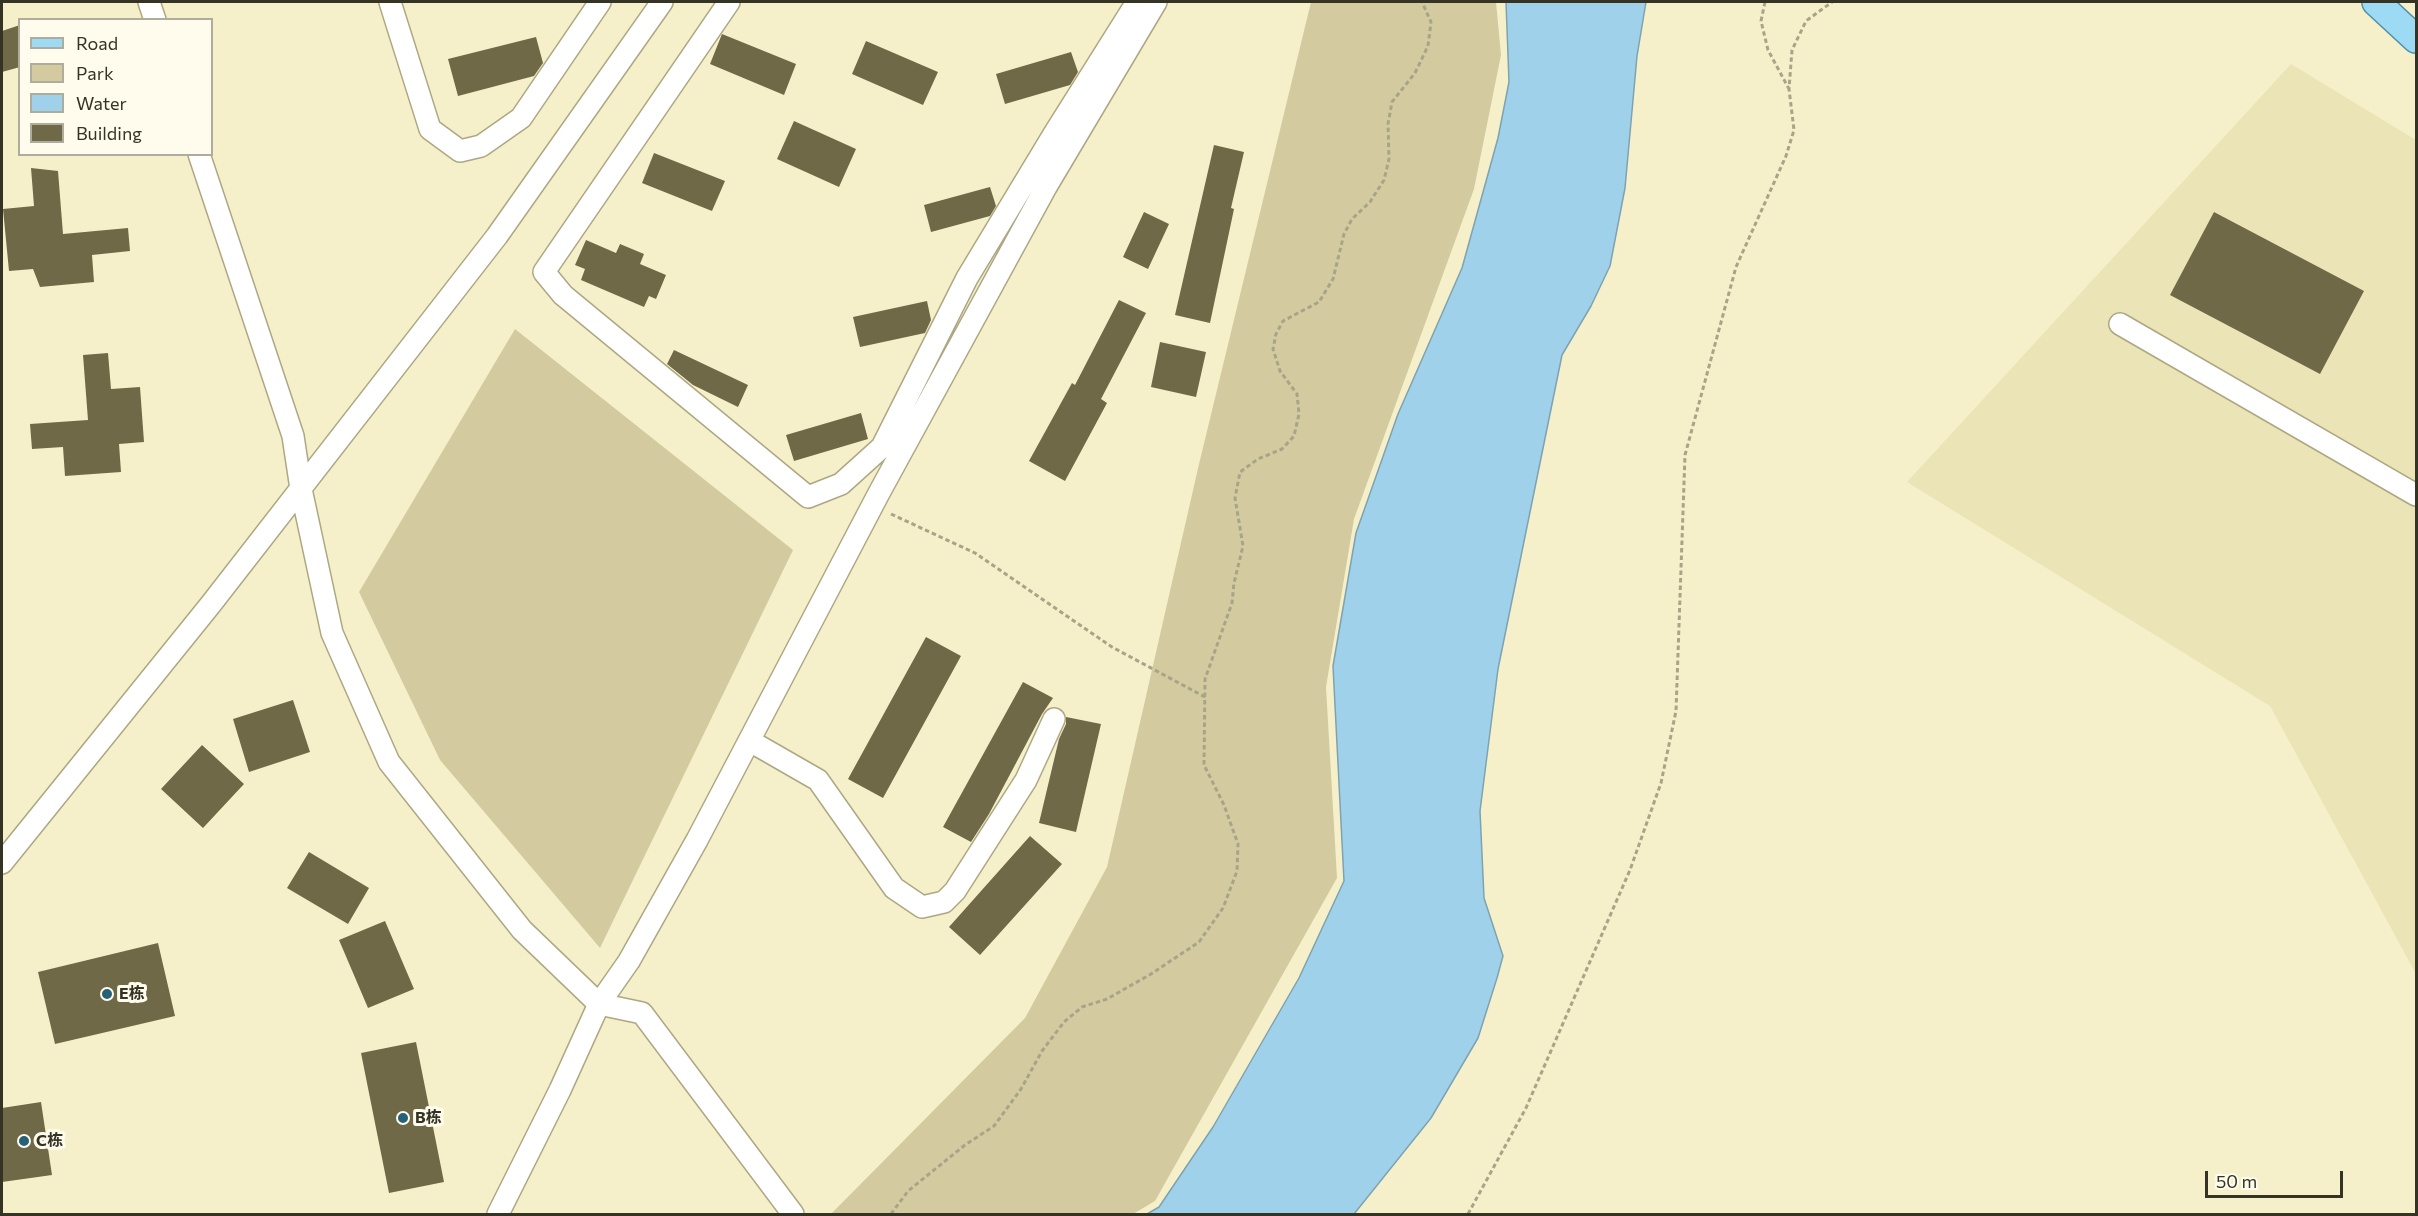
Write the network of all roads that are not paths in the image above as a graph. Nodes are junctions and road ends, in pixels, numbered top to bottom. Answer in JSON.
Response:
{"nodes":[{"id":1,"x":149,"y":2,"type":"edge"},
{"id":2,"x":390,"y":2,"type":"edge"},
{"id":3,"x":600,"y":2,"type":"edge"},
{"id":4,"x":662,"y":2,"type":"edge"},
{"id":5,"x":729,"y":2,"type":"edge"},
{"id":6,"x":1137,"y":2,"type":"edge"},
{"id":7,"x":1156,"y":2,"type":"edge"},
{"id":8,"x":2376,"y":2,"type":"edge"},
{"id":9,"x":153,"y":18,"type":"edge"},
{"id":10,"x":2416,"y":39,"type":"edge"},
{"id":11,"x":200,"y":156,"type":"edge"},
{"id":12,"x":2120,"y":324,"type":"dead end"},
{"id":13,"x":301,"y":489,"type":"junction"},
{"id":14,"x":2416,"y":495,"type":"edge"},
{"id":15,"x":1054,"y":719,"type":"dead end"},
{"id":16,"x":750,"y":741,"type":"junction"},
{"id":17,"x":2,"y":863,"type":"edge"},
{"id":18,"x":599,"y":1004,"type":"junction"},
{"id":19,"x":498,"y":1215,"type":"edge"},
{"id":20,"x":793,"y":1215,"type":"edge"}],
"edges":[{"from":1,"to":9,"type":"street"},
{"from":2,"to":3,"type":"street"},
{"from":4,"to":13,"type":"street"},
{"from":5,"to":6,"type":"street"},
{"from":7,"to":16,"type":"street"},
{"from":8,"to":10,"type":"main road"},
{"from":11,"to":13,"type":"street"},
{"from":12,"to":14,"type":"street"},
{"from":13,"to":17,"type":"street"},
{"from":13,"to":18,"type":"street"},
{"from":15,"to":16,"type":"street"},
{"from":16,"to":18,"type":"street"},
{"from":18,"to":19,"type":"street"},
{"from":18,"to":20,"type":"street"}]}
